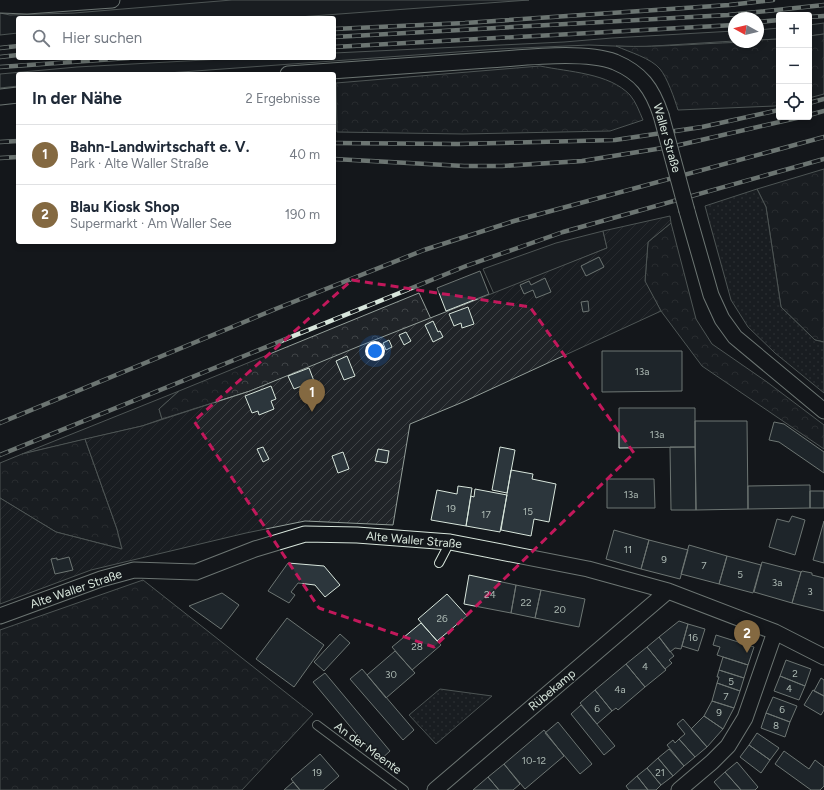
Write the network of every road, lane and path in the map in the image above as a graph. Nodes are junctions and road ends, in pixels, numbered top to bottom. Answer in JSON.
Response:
{"nodes":[{"id":1,"x":112,"y":0,"type":"edge"},
{"id":2,"x":0,"y":5,"type":"edge"},
{"id":3,"x":316,"y":72,"type":"edge"},
{"id":4,"x":16,"y":95,"type":"edge"},
{"id":5,"x":0,"y":97,"type":"edge"},
{"id":6,"x":824,"y":411,"type":"edge"},
{"id":7,"x":450,"y":542,"type":"junction"},
{"id":8,"x":439,"y":562,"type":"dead end"},
{"id":9,"x":668,"y":591,"type":"junction"},
{"id":10,"x":0,"y":616,"type":"edge"},
{"id":11,"x":775,"y":632,"type":"junction"},
{"id":12,"x":824,"y":657,"type":"edge"},
{"id":13,"x":317,"y":725,"type":"dead end"},
{"id":14,"x":404,"y":790,"type":"edge"},
{"id":15,"x":435,"y":790,"type":"edge"},
{"id":16,"x":679,"y":790,"type":"edge"}],
"edges":[{"from":1,"to":2,"type":"street"},
{"from":3,"to":6,"type":"street","name":"Waller Straße","bridge":true},
{"from":4,"to":5,"type":"street"},
{"from":7,"to":8,"type":"lane"},
{"from":7,"to":9,"type":"street","name":"Alte Waller Straße"},
{"from":7,"to":10,"type":"street","name":"Alte Waller Straße"},
{"from":9,"to":11,"type":"street","name":"Alte Waller Straße"},
{"from":9,"to":15,"type":"street","name":"Rübekamp"},
{"from":11,"to":12,"type":"street","name":"Alte Waller Straße"},
{"from":11,"to":16,"type":"street"},
{"from":13,"to":14,"type":"lane","name":"An der Meente"}]}
